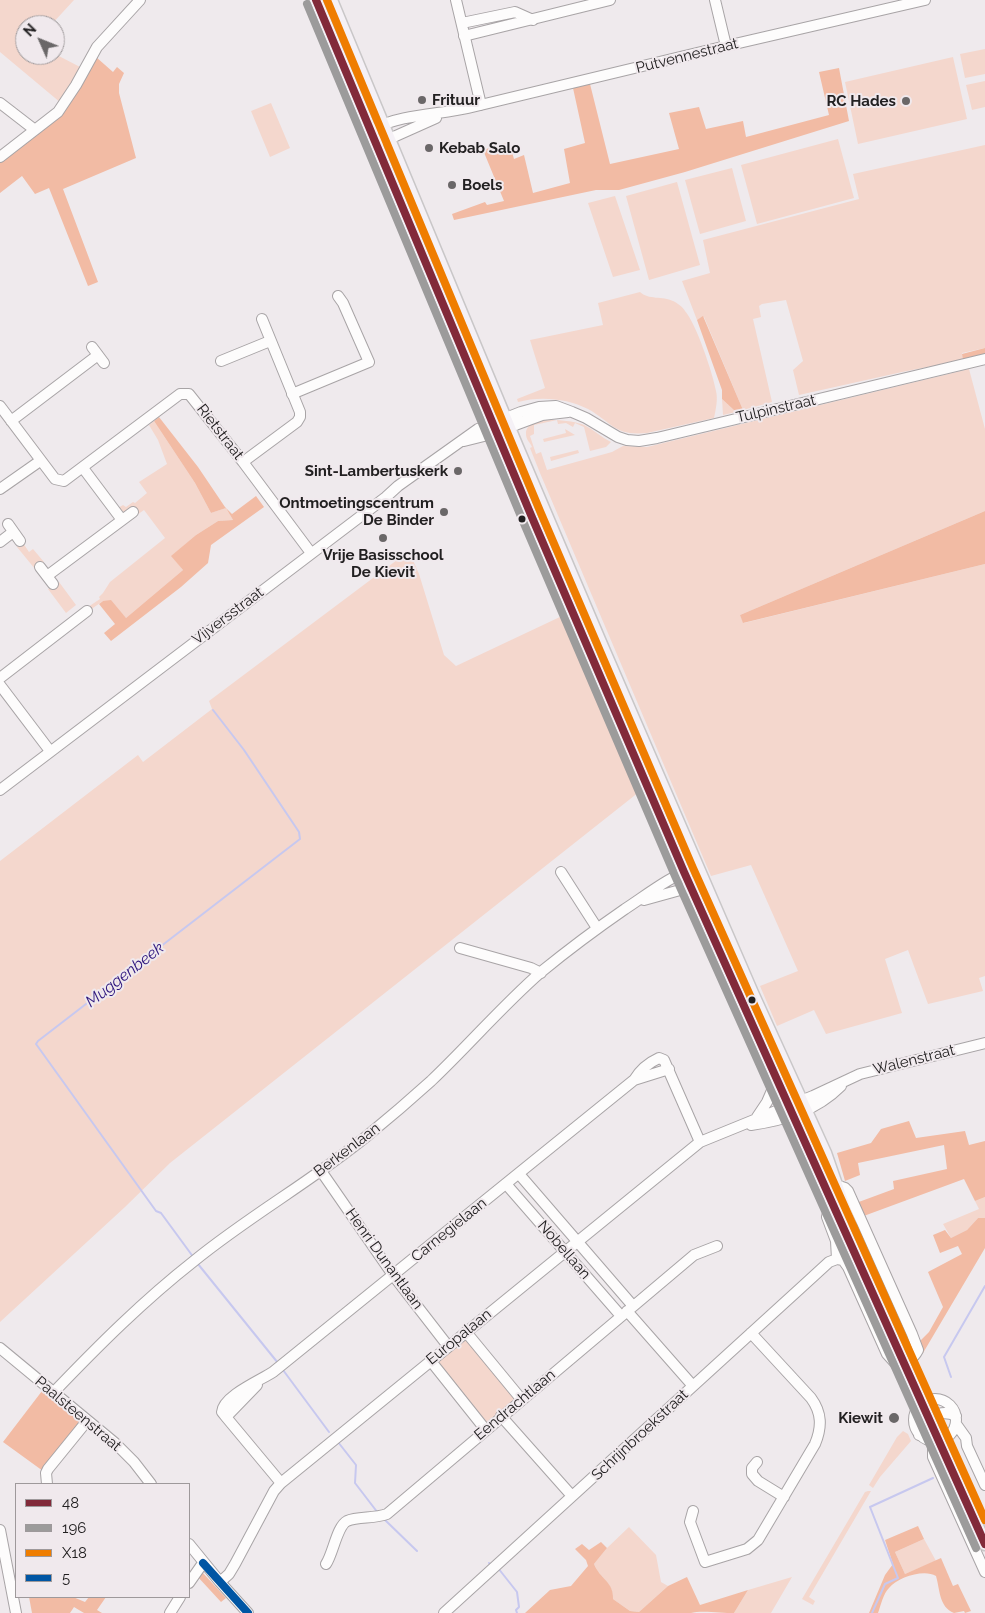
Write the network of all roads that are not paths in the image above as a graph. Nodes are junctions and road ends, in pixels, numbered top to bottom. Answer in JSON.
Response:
{"nodes":[{"id":1,"x":140,"y":0,"type":"edge"},
{"id":2,"x":316,"y":0,"type":"edge"},
{"id":3,"x":331,"y":0,"type":"edge"},
{"id":4,"x":456,"y":0,"type":"edge"},
{"id":5,"x":610,"y":0,"type":"edge"},
{"id":6,"x":714,"y":0,"type":"edge"},
{"id":7,"x":925,"y":0,"type":"edge"},
{"id":8,"x":533,"y":20,"type":"junction"},
{"id":9,"x":462,"y":23,"type":"junction"},
{"id":10,"x":464,"y":36,"type":"junction"},
{"id":11,"x":726,"y":46,"type":"junction"},
{"id":12,"x":0,"y":103,"type":"edge"},
{"id":13,"x":481,"y":105,"type":"junction"},
{"id":14,"x":448,"y":113,"type":"junction"},
{"id":15,"x":383,"y":124,"type":"junction"},
{"id":16,"x":35,"y":130,"type":"junction"},
{"id":17,"x":373,"y":136,"type":"junction"},
{"id":18,"x":389,"y":139,"type":"junction"},
{"id":19,"x":0,"y":157,"type":"edge"},
{"id":20,"x":338,"y":296,"type":"dead end"},
{"id":21,"x":262,"y":318,"type":"dead end"},
{"id":22,"x":270,"y":341,"type":"junction"},
{"id":23,"x":98,"y":355,"type":"dead end"},
{"id":24,"x":985,"y":359,"type":"edge"},
{"id":25,"x":228,"y":362,"type":"dead end"},
{"id":26,"x":292,"y":394,"type":"junction"},
{"id":27,"x":0,"y":406,"type":"edge"},
{"id":28,"x":11,"y":420,"type":"junction"},
{"id":29,"x":501,"y":425,"type":"junction"},
{"id":30,"x":40,"y":461,"type":"junction"},
{"id":31,"x":243,"y":462,"type":"junction"},
{"id":32,"x":83,"y":468,"type":"junction"},
{"id":33,"x":0,"y":489,"type":"edge"},
{"id":34,"x":133,"y":512,"type":"dead end"},
{"id":35,"x":122,"y":520,"type":"junction"},
{"id":36,"x":20,"y":541,"type":"dead end"},
{"id":37,"x":0,"y":542,"type":"edge"},
{"id":38,"x":311,"y":553,"type":"junction"},
{"id":39,"x":40,"y":567,"type":"dead end"},
{"id":40,"x":87,"y":611,"type":"dead end"},
{"id":41,"x":0,"y":678,"type":"edge"},
{"id":42,"x":0,"y":685,"type":"edge"},
{"id":43,"x":50,"y":751,"type":"junction"},
{"id":44,"x":0,"y":790,"type":"edge"},
{"id":45,"x":560,"y":872,"type":"dead end"},
{"id":46,"x":684,"y":872,"type":"junction"},
{"id":47,"x":699,"y":873,"type":"junction"},
{"id":48,"x":690,"y":887,"type":"junction"},
{"id":49,"x":636,"y":902,"type":"junction"},
{"id":50,"x":597,"y":928,"type":"junction"},
{"id":51,"x":460,"y":948,"type":"dead end"},
{"id":52,"x":540,"y":973,"type":"junction"},
{"id":53,"x":985,"y":1043,"type":"edge"},
{"id":54,"x":777,"y":1079,"type":"junction"},
{"id":55,"x":797,"y":1108,"type":"junction"},
{"id":56,"x":754,"y":1119,"type":"junction"},
{"id":57,"x":735,"y":1128,"type":"junction"},
{"id":58,"x":700,"y":1142,"type":"junction"},
{"id":59,"x":321,"y":1171,"type":"junction"},
{"id":60,"x":518,"y":1174,"type":"junction"},
{"id":61,"x":506,"y":1184,"type":"junction"},
{"id":62,"x":836,"y":1185,"type":"junction"},
{"id":63,"x":831,"y":1201,"type":"junction"},
{"id":64,"x":577,"y":1242,"type":"junction"},
{"id":65,"x":717,"y":1246,"type":"dead end"},
{"id":66,"x":565,"y":1252,"type":"junction"},
{"id":67,"x":837,"y":1259,"type":"junction"},
{"id":68,"x":393,"y":1275,"type":"junction"},
{"id":69,"x":627,"y":1311,"type":"junction"},
{"id":70,"x":886,"y":1313,"type":"junction"},
{"id":71,"x":466,"y":1332,"type":"junction"},
{"id":72,"x":750,"y":1333,"type":"junction"},
{"id":73,"x":448,"y":1346,"type":"junction"},
{"id":74,"x":0,"y":1348,"type":"edge"},
{"id":75,"x":430,"y":1360,"type":"junction"},
{"id":76,"x":693,"y":1386,"type":"junction"},
{"id":77,"x":53,"y":1393,"type":"junction"},
{"id":78,"x":522,"y":1400,"type":"junction"},
{"id":79,"x":501,"y":1416,"type":"junction"},
{"id":80,"x":956,"y":1417,"type":"junction"},
{"id":81,"x":87,"y":1421,"type":"junction"},
{"id":82,"x":485,"y":1429,"type":"junction"},
{"id":83,"x":919,"y":1435,"type":"junction"},
{"id":84,"x":949,"y":1436,"type":"junction"},
{"id":85,"x":933,"y":1442,"type":"junction"},
{"id":86,"x":967,"y":1446,"type":"junction"},
{"id":87,"x":757,"y":1462,"type":"dead end"},
{"id":88,"x":958,"y":1473,"type":"junction"},
{"id":89,"x":47,"y":1483,"type":"edge"},
{"id":90,"x":150,"y":1483,"type":"edge"},
{"id":91,"x":281,"y":1483,"type":"junction"},
{"id":92,"x":985,"y":1485,"type":"edge"},
{"id":93,"x":572,"y":1496,"type":"junction"},
{"id":94,"x":784,"y":1497,"type":"junction"},
{"id":95,"x":693,"y":1511,"type":"dead end"},
{"id":96,"x":985,"y":1523,"type":"edge"},
{"id":97,"x":0,"y":1532,"type":"edge"},
{"id":98,"x":985,"y":1544,"type":"edge"},
{"id":99,"x":190,"y":1545,"type":"edge"},
{"id":100,"x":203,"y":1563,"type":"junction"},
{"id":101,"x":326,"y":1564,"type":"dead end"},
{"id":102,"x":985,"y":1572,"type":"edge"},
{"id":103,"x":190,"y":1582,"type":"edge"},
{"id":104,"x":220,"y":1582,"type":"junction"},
{"id":105,"x":179,"y":1598,"type":"edge"},
{"id":106,"x":16,"y":1613,"type":"edge"},
{"id":107,"x":170,"y":1613,"type":"edge"},
{"id":108,"x":248,"y":1613,"type":"edge"},
{"id":109,"x":444,"y":1613,"type":"edge"}],
"edges":[{"from":1,"to":16,"type":"street"},
{"from":2,"to":17,"type":"main road"},
{"from":3,"to":15,"type":"main road"},
{"from":4,"to":9,"type":"street"},
{"from":5,"to":8,"type":"street"},
{"from":6,"to":11,"type":"street"},
{"from":7,"to":11,"type":"street","name":"Putvennestraat"},
{"from":8,"to":9,"type":"street"},
{"from":8,"to":10,"type":"street"},
{"from":9,"to":10,"type":"street"},
{"from":10,"to":13,"type":"street"},
{"from":11,"to":13,"type":"street","name":"Putvennestraat"},
{"from":12,"to":16,"type":"street"},
{"from":13,"to":14,"type":"street","name":"Putvennestraat"},
{"from":14,"to":15,"type":"street","name":"Putvennestraat"},
{"from":14,"to":18,"type":"street","name":"Putvennestraat"},
{"from":15,"to":17,"type":"street","name":"Putvennestraat"},
{"from":15,"to":18,"type":"main road"},
{"from":16,"to":19,"type":"street"},
{"from":17,"to":18,"type":"street","name":"Putvennestraat"},
{"from":17,"to":29,"type":"main road"},
{"from":18,"to":29,"type":"main road"},
{"from":20,"to":26,"type":"street"},
{"from":21,"to":22,"type":"street"},
{"from":22,"to":25,"type":"street"},
{"from":22,"to":26,"type":"street"},
{"from":23,"to":28,"type":"street"},
{"from":24,"to":29,"type":"street","name":"Tulpinstraat"},
{"from":26,"to":31,"type":"street"},
{"from":27,"to":28,"type":"street","name":"Rietstraat"},
{"from":28,"to":30,"type":"street","name":"Rietstraat"},
{"from":29,"to":38,"type":"street","name":"Vijversstraat"},
{"from":29,"to":46,"type":"main road"},
{"from":29,"to":47,"type":"main road"},
{"from":30,"to":32,"type":"street","name":"Rietstraat"},
{"from":30,"to":33,"type":"street"},
{"from":31,"to":32,"type":"street","name":"Rietstraat"},
{"from":31,"to":38,"type":"street","name":"Rietstraat"},
{"from":32,"to":35,"type":"street"},
{"from":34,"to":35,"type":"street"},
{"from":35,"to":39,"type":"street"},
{"from":36,"to":37,"type":"street"},
{"from":38,"to":43,"type":"street","name":"Vijversstraat"},
{"from":40,"to":41,"type":"street"},
{"from":42,"to":43,"type":"street"},
{"from":43,"to":44,"type":"street","name":"Vijversstraat"},
{"from":45,"to":50,"type":"street"},
{"from":46,"to":47,"type":"street","name":"Berkenlaan"},
{"from":46,"to":48,"type":"main road"},
{"from":46,"to":49,"type":"street","name":"Berkenlaan"},
{"from":47,"to":48,"type":"street","name":"Berkenlaan"},
{"from":47,"to":55,"type":"main road"},
{"from":48,"to":49,"type":"street","name":"Berkenlaan"},
{"from":48,"to":54,"type":"main road"},
{"from":49,"to":50,"type":"street","name":"Berkenlaan"},
{"from":50,"to":52,"type":"street","name":"Berkenlaan"},
{"from":51,"to":52,"type":"street"},
{"from":52,"to":59,"type":"street","name":"Berkenlaan"},
{"from":53,"to":55,"type":"street","name":"Walenstraat"},
{"from":54,"to":55,"type":"main road"},
{"from":54,"to":56,"type":"street","name":"Europalaan"},
{"from":55,"to":56,"type":"street","name":"Europalaan"},
{"from":55,"to":57,"type":"street","name":"Europalaan"},
{"from":55,"to":62,"type":"main road"},
{"from":55,"to":63,"type":"main road"},
{"from":56,"to":57,"type":"street","name":"Europalaan"},
{"from":57,"to":58,"type":"street","name":"Europalaan"},
{"from":58,"to":60,"type":"street","name":"Carnegielaan"},
{"from":58,"to":64,"type":"street","name":"Europalaan"},
{"from":59,"to":68,"type":"street","name":"Henri Dunantlaan"},
{"from":59,"to":77,"type":"street","name":"Berkenlaan"},
{"from":60,"to":61,"type":"street","name":"Carnegielaan"},
{"from":60,"to":64,"type":"street","name":"Nobellaan"},
{"from":61,"to":66,"type":"street","name":"Nobellaan"},
{"from":61,"to":68,"type":"street","name":"Carnegielaan"},
{"from":62,"to":67,"type":"street"},
{"from":62,"to":70,"type":"main road"},
{"from":63,"to":67,"type":"street"},
{"from":63,"to":70,"type":"main road"},
{"from":64,"to":66,"type":"street","name":"Europalaan"},
{"from":64,"to":69,"type":"street","name":"Nobellaan"},
{"from":65,"to":69,"type":"street","name":"Eendrachtlaan"},
{"from":66,"to":69,"type":"street","name":"Nobellaan"},
{"from":66,"to":71,"type":"street","name":"Europalaan"},
{"from":67,"to":72,"type":"street","name":"Schrijnbroekstraat"},
{"from":68,"to":73,"type":"street","name":"Henri Dunantlaan"},
{"from":68,"to":91,"type":"street","name":"Carnegielaan"},
{"from":69,"to":76,"type":"street","name":"Nobellaan"},
{"from":69,"to":78,"type":"street","name":"Eendrachtlaan"},
{"from":70,"to":88,"type":"main road","bridge":true},
{"from":71,"to":73,"type":"street","name":"Europalaan"},
{"from":71,"to":78,"type":"street"},
{"from":72,"to":76,"type":"street","name":"Schrijnbroekstraat"},
{"from":72,"to":94,"type":"street"},
{"from":73,"to":75,"type":"street","name":"Europalaan"},
{"from":74,"to":77,"type":"street","name":"Paalsteenstraat"},
{"from":75,"to":82,"type":"street"},
{"from":75,"to":91,"type":"street","name":"Europalaan"},
{"from":76,"to":93,"type":"street","name":"Schrijnbroekstraat"},
{"from":77,"to":81,"type":"street","name":"Paalsteenstraat"},
{"from":78,"to":79,"type":"street","name":"Eendrachtlaan"},
{"from":79,"to":82,"type":"street","name":"Eendrachtlaan"},
{"from":79,"to":93,"type":"street"},
{"from":80,"to":83,"type":"street"},
{"from":80,"to":83,"type":"street"},
{"from":80,"to":84,"type":"street"},
{"from":80,"to":86,"type":"street"},
{"from":81,"to":89,"type":"street"},
{"from":81,"to":90,"type":"street","name":"Paalsteenstraat"},
{"from":82,"to":101,"type":"street","name":"Eendrachtlaan"},
{"from":83,"to":85,"type":"street"},
{"from":84,"to":85,"type":"street"},
{"from":84,"to":86,"type":"street"},
{"from":85,"to":102,"type":"street"},
{"from":86,"to":92,"type":"street"},
{"from":87,"to":94,"type":"street"},
{"from":88,"to":96,"type":"main road"},
{"from":88,"to":98,"type":"main road"},
{"from":91,"to":104,"type":"street","name":"Europalaan"},
{"from":93,"to":109,"type":"street","name":"Schrijnbroekstraat"},
{"from":94,"to":95,"type":"street"},
{"from":97,"to":106,"type":"street"},
{"from":99,"to":100,"type":"street"},
{"from":100,"to":103,"type":"street"},
{"from":100,"to":104,"type":"street"},
{"from":104,"to":108,"type":"street"},
{"from":105,"to":107,"type":"street"}]}
